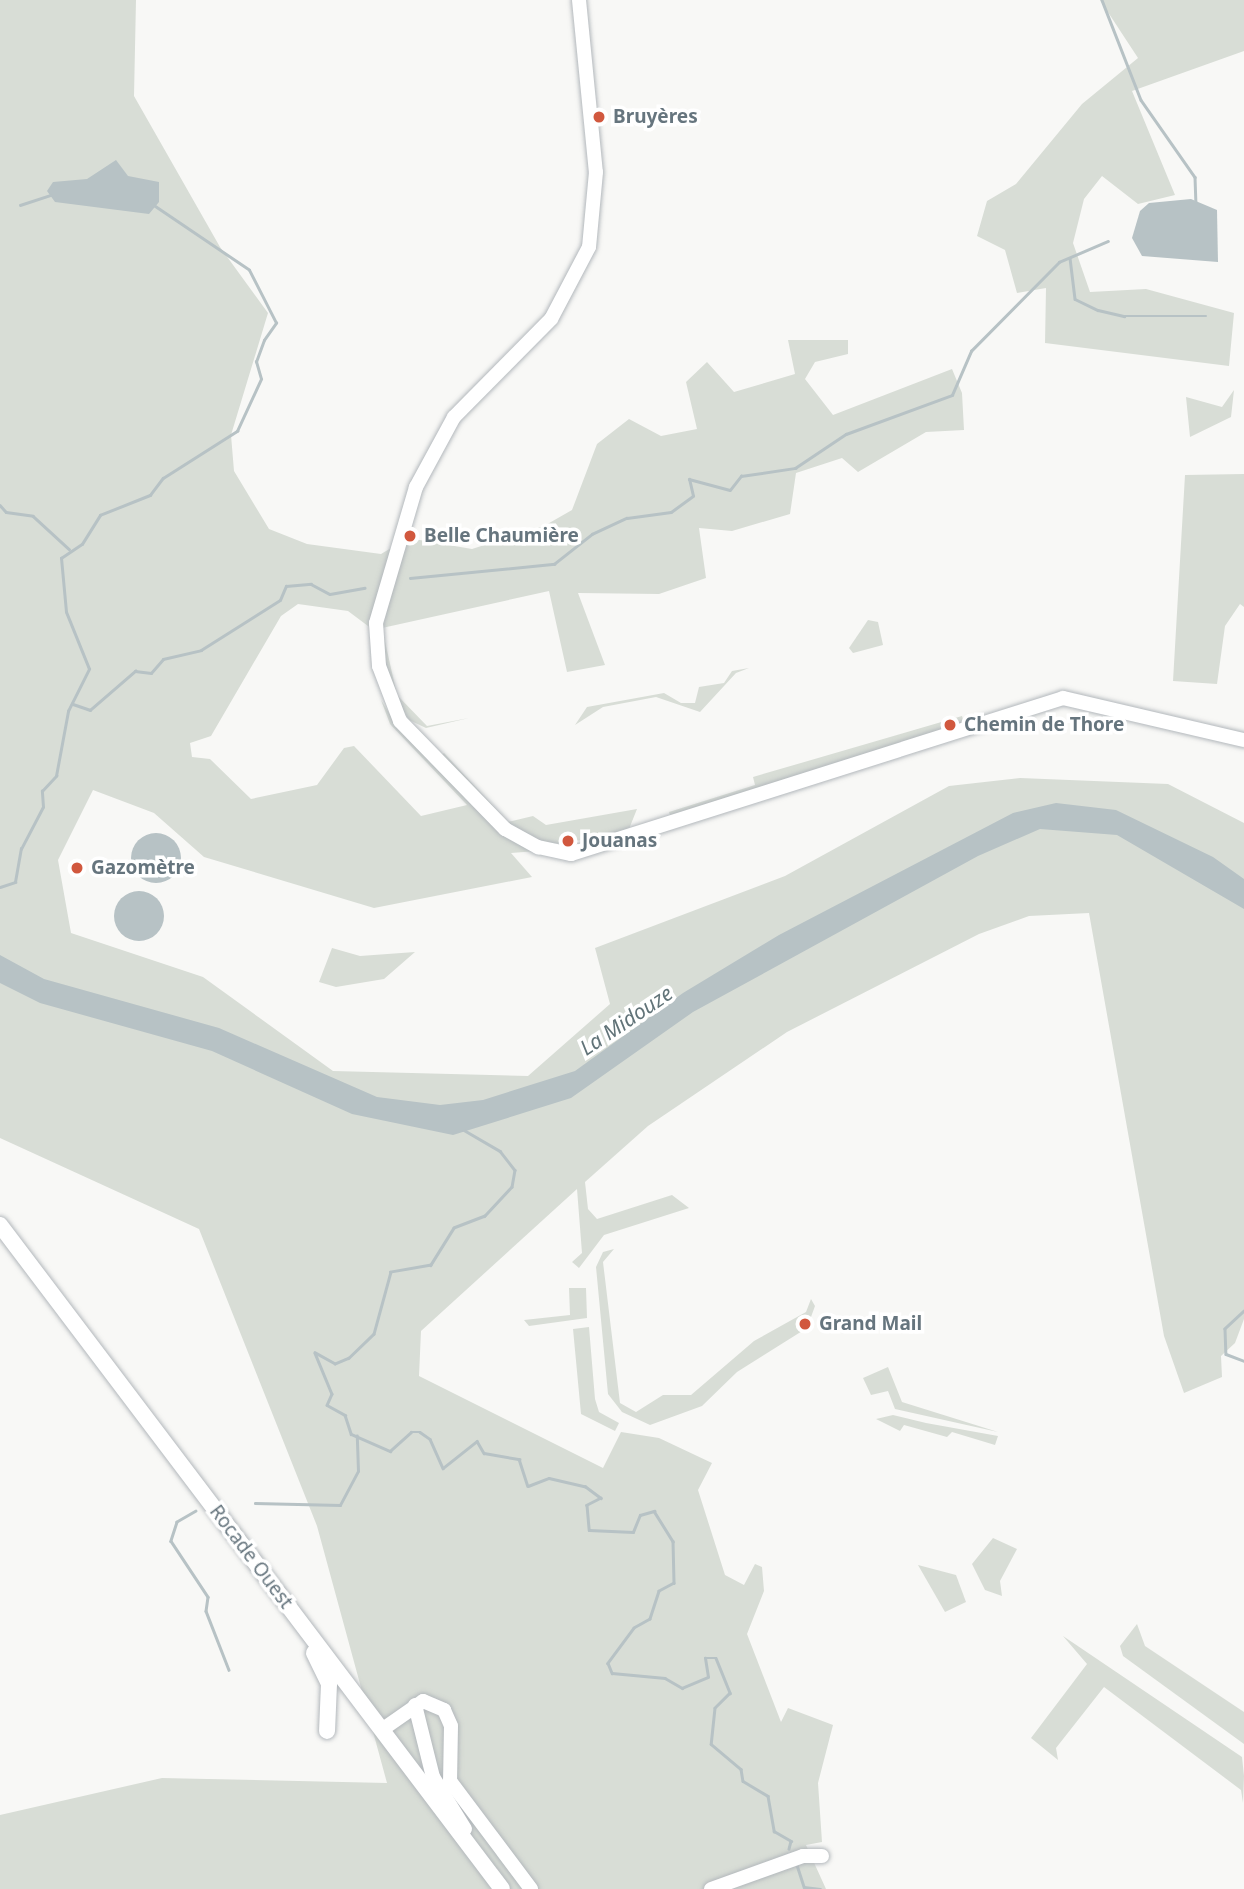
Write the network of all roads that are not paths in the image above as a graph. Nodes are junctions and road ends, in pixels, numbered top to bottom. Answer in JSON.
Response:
{"nodes":[{"id":1,"x":579,"y":0,"type":"edge"},
{"id":2,"x":1244,"y":740,"type":"edge"},
{"id":3,"x":0,"y":1225,"type":"edge"},
{"id":4,"x":273,"y":1585,"type":"junction"},
{"id":5,"x":415,"y":1705,"type":"junction"},
{"id":6,"x":383,"y":1729,"type":"junction"},
{"id":7,"x":327,"y":1731,"type":"dead end"},
{"id":8,"x":822,"y":1856,"type":"dead end"},
{"id":9,"x":485,"y":1867,"type":"junction"},
{"id":10,"x":502,"y":1889,"type":"edge"},
{"id":11,"x":531,"y":1889,"type":"edge"},
{"id":12,"x":711,"y":1889,"type":"edge"}],
"edges":[{"from":1,"to":2,"type":"street"},
{"from":3,"to":4,"type":"main road","name":"Rocade Ouest"},
{"from":4,"to":6,"type":"main road","name":"Rocade Ouest"},
{"from":4,"to":7,"type":"main road"},
{"from":5,"to":6,"type":"street"},
{"from":5,"to":9,"type":"street"},
{"from":5,"to":11,"type":"street"},
{"from":6,"to":9,"type":"main road","name":"Rocade Ouest"},
{"from":8,"to":12,"type":"street"},
{"from":9,"to":10,"type":"main road","name":"Rocade Ouest"}]}
